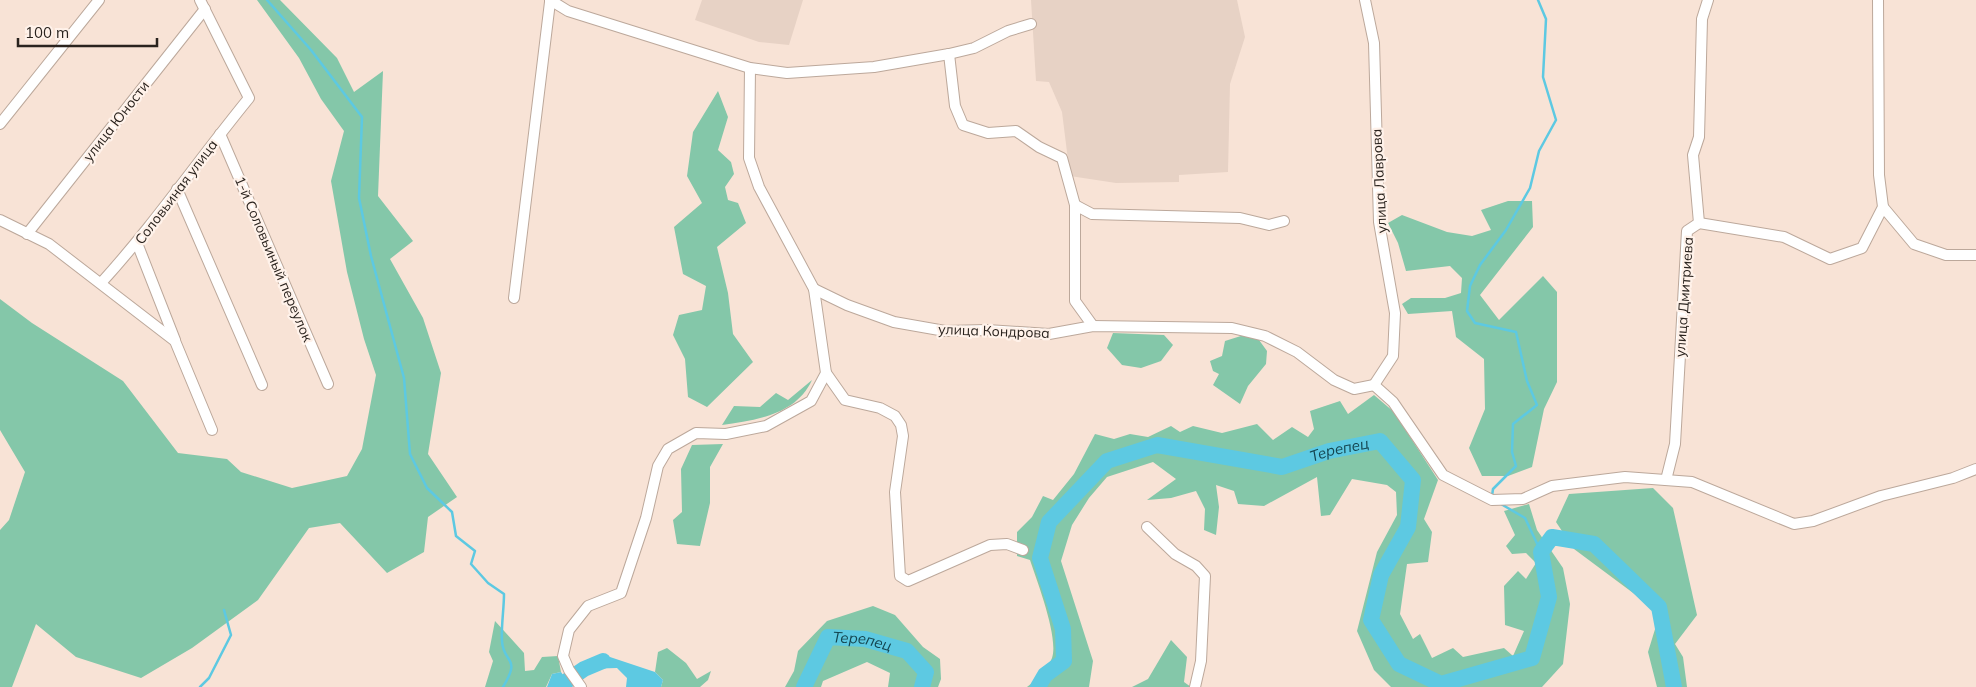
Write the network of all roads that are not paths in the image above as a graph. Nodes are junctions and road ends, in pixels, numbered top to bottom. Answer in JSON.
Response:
{"nodes":[{"id":1,"x":99,"y":0,"type":"edge"},
{"id":2,"x":1365,"y":0,"type":"edge"},
{"id":3,"x":1708,"y":0,"type":"edge"},
{"id":4,"x":1878,"y":0,"type":"edge"},
{"id":5,"x":550,"y":1,"type":"edge"},
{"id":6,"x":202,"y":4,"type":"edge"},
{"id":7,"x":1031,"y":24,"type":"dead end"},
{"id":8,"x":949,"y":54,"type":"junction"},
{"id":9,"x":750,"y":68,"type":"junction"},
{"id":10,"x":0,"y":124,"type":"edge"},
{"id":11,"x":220,"y":134,"type":"junction"},
{"id":12,"x":177,"y":188,"type":"junction"},
{"id":13,"x":1075,"y":205,"type":"junction"},
{"id":14,"x":1883,"y":207,"type":"junction"},
{"id":15,"x":0,"y":220,"type":"edge"},
{"id":16,"x":1284,"y":221,"type":"dead end"},
{"id":17,"x":1698,"y":223,"type":"junction"},
{"id":18,"x":27,"y":234,"type":"junction"},
{"id":19,"x":137,"y":243,"type":"junction"},
{"id":20,"x":1976,"y":256,"type":"edge"},
{"id":21,"x":101,"y":283,"type":"junction"},
{"id":22,"x":814,"y":289,"type":"junction"},
{"id":23,"x":514,"y":298,"type":"dead end"},
{"id":24,"x":1093,"y":326,"type":"junction"},
{"id":25,"x":175,"y":341,"type":"junction"},
{"id":26,"x":826,"y":373,"type":"junction"},
{"id":27,"x":328,"y":384,"type":"dead end"},
{"id":28,"x":262,"y":385,"type":"dead end"},
{"id":29,"x":1374,"y":385,"type":"junction"},
{"id":30,"x":212,"y":430,"type":"dead end"},
{"id":31,"x":1976,"y":469,"type":"edge"},
{"id":32,"x":1666,"y":480,"type":"junction"},
{"id":33,"x":1147,"y":527,"type":"dead end"},
{"id":34,"x":1023,"y":550,"type":"dead end"},
{"id":35,"x":579,"y":684,"type":"edge"},
{"id":36,"x":1195,"y":687,"type":"edge"}],
"edges":[{"from":1,"to":10,"type":"street"},
{"from":2,"to":29,"type":"street","name":"улица Лаврова"},
{"from":3,"to":17,"type":"street","name":"улица Дмитриева"},
{"from":4,"to":14,"type":"street"},
{"from":5,"to":9,"type":"street"},
{"from":5,"to":23,"type":"street"},
{"from":6,"to":11,"type":"street","name":"Соловьиная улица"},
{"from":6,"to":18,"type":"street","name":"улица Юности"},
{"from":7,"to":8,"type":"street"},
{"from":8,"to":9,"type":"street"},
{"from":8,"to":13,"type":"street"},
{"from":9,"to":22,"type":"street"},
{"from":11,"to":12,"type":"street","name":"Соловьиная улица"},
{"from":11,"to":27,"type":"street","name":"1-й Соловьиный переулок"},
{"from":12,"to":19,"type":"street","name":"Соловьиная улица"},
{"from":12,"to":28,"type":"street"},
{"from":13,"to":16,"type":"street"},
{"from":13,"to":24,"type":"street"},
{"from":14,"to":17,"type":"street"},
{"from":14,"to":20,"type":"street"},
{"from":15,"to":18,"type":"street"},
{"from":17,"to":32,"type":"street","name":"улица Дмитриева"},
{"from":18,"to":21,"type":"street"},
{"from":19,"to":21,"type":"street","name":"Соловьиная улица"},
{"from":19,"to":25,"type":"street"},
{"from":21,"to":25,"type":"street"},
{"from":22,"to":24,"type":"street","name":"улица Кондрова"},
{"from":22,"to":26,"type":"street"},
{"from":24,"to":29,"type":"street","name":"улица Кондрова"},
{"from":25,"to":30,"type":"street"},
{"from":26,"to":34,"type":"street"},
{"from":26,"to":35,"type":"street"},
{"from":29,"to":32,"type":"street"},
{"from":31,"to":32,"type":"street"},
{"from":33,"to":36,"type":"street"}]}
